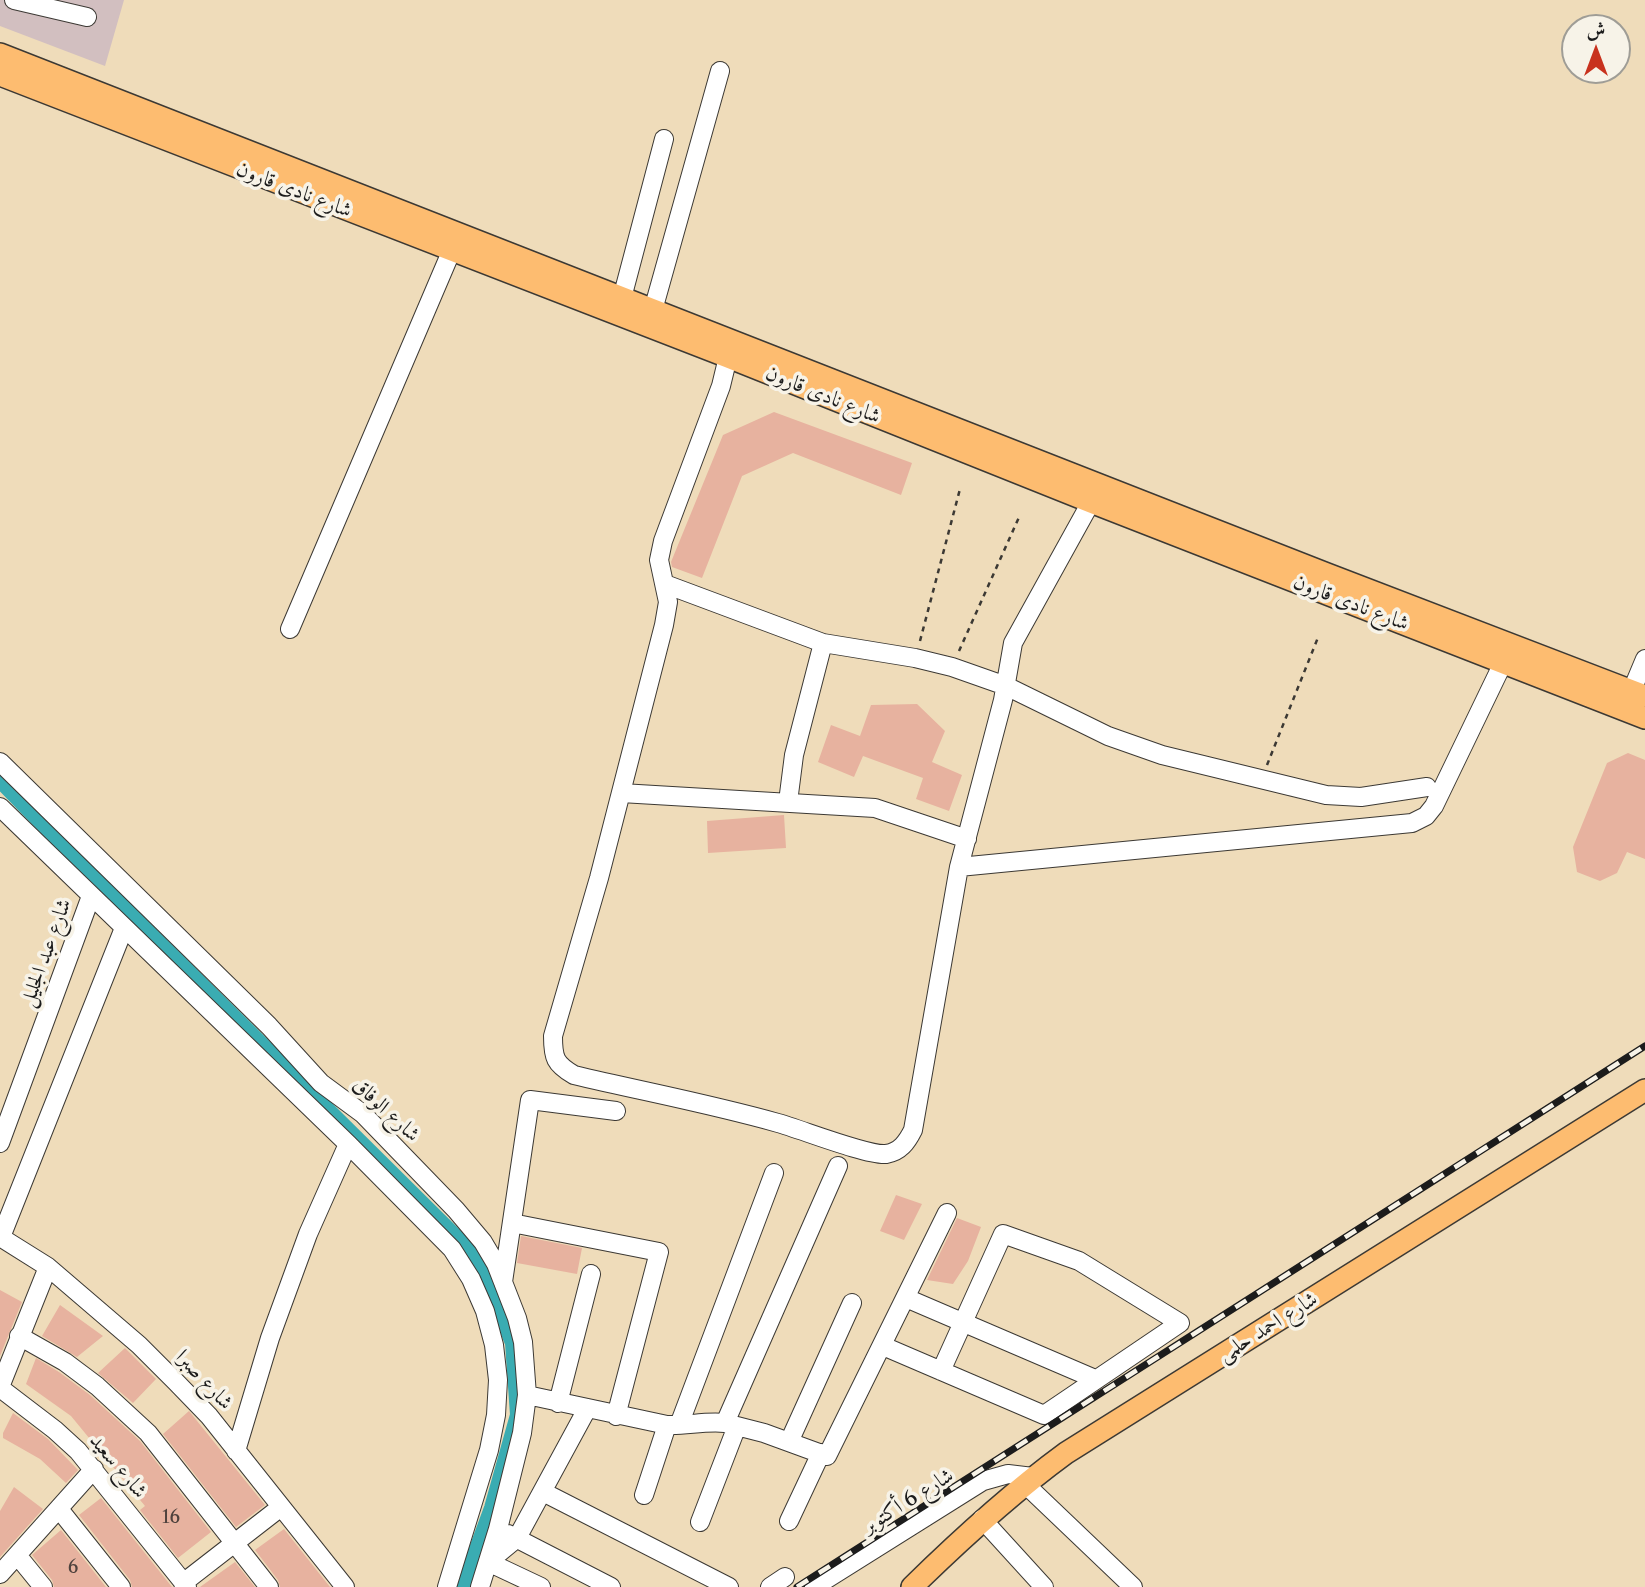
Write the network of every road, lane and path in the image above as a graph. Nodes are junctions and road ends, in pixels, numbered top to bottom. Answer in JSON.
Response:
{"nodes":[{"id":1,"x":14,"y":0,"type":"edge"},
{"id":2,"x":87,"y":17,"type":"dead end"},
{"id":3,"x":0,"y":54,"type":"edge"},
{"id":4,"x":720,"y":71,"type":"dead end"},
{"id":5,"x":0,"y":75,"type":"edge"},
{"id":6,"x":664,"y":139,"type":"dead end"},
{"id":7,"x":452,"y":252,"type":"junction"},
{"id":8,"x":622,"y":298,"type":"junction"},
{"id":9,"x":653,"y":310,"type":"junction"},
{"id":10,"x":731,"y":350,"type":"junction"},
{"id":11,"x":960,"y":489,"type":"dead end"},
{"id":12,"x":1091,"y":502,"type":"junction"},
{"id":13,"x":1020,"y":515,"type":"dead end"},
{"id":14,"x":1324,"y":583,"type":"junction"},
{"id":15,"x":665,"y":584,"type":"junction"},
{"id":16,"x":290,"y":629,"type":"dead end"},
{"id":17,"x":1319,"y":635,"type":"dead end"},
{"id":18,"x":824,"y":643,"type":"junction"},
{"id":19,"x":915,"y":658,"type":"junction"},
{"id":20,"x":1645,"y":659,"type":"edge"},
{"id":21,"x":1503,"y":663,"type":"junction"},
{"id":22,"x":952,"y":667,"type":"junction"},
{"id":23,"x":1006,"y":686,"type":"junction"},
{"id":24,"x":1638,"y":693,"type":"edge"},
{"id":25,"x":1645,"y":718,"type":"edge"},
{"id":26,"x":0,"y":762,"type":"edge"},
{"id":27,"x":1261,"y":779,"type":"junction"},
{"id":28,"x":1427,"y":786,"type":"dead end"},
{"id":29,"x":621,"y":793,"type":"junction"},
{"id":30,"x":788,"y":802,"type":"junction"},
{"id":31,"x":0,"y":807,"type":"edge"},
{"id":32,"x":967,"y":839,"type":"junction"},
{"id":33,"x":959,"y":867,"type":"junction"},
{"id":34,"x":91,"y":896,"type":"junction"},
{"id":35,"x":124,"y":928,"type":"junction"},
{"id":36,"x":1644,"y":1091,"type":"edge"},
{"id":37,"x":615,"y":1111,"type":"dead end"},
{"id":38,"x":0,"y":1143,"type":"edge"},
{"id":39,"x":348,"y":1144,"type":"junction"},
{"id":40,"x":838,"y":1166,"type":"dead end"},
{"id":41,"x":774,"y":1173,"type":"dead end"},
{"id":42,"x":947,"y":1213,"type":"dead end"},
{"id":43,"x":512,"y":1223,"type":"junction"},
{"id":44,"x":1,"y":1237,"type":"edge"},
{"id":45,"x":48,"y":1267,"type":"junction"},
{"id":46,"x":591,"y":1274,"type":"dead end"},
{"id":47,"x":503,"y":1282,"type":"junction"},
{"id":48,"x":906,"y":1298,"type":"junction"},
{"id":49,"x":852,"y":1303,"type":"dead end"},
{"id":50,"x":963,"y":1323,"type":"junction"},
{"id":51,"x":19,"y":1336,"type":"junction"},
{"id":52,"x":883,"y":1346,"type":"junction"},
{"id":53,"x":941,"y":1371,"type":"junction"},
{"id":54,"x":1095,"y":1379,"type":"junction"},
{"id":55,"x":0,"y":1387,"type":"edge"},
{"id":56,"x":527,"y":1395,"type":"junction"},
{"id":57,"x":558,"y":1402,"type":"junction"},
{"id":58,"x":587,"y":1409,"type":"junction"},
{"id":59,"x":616,"y":1416,"type":"junction"},
{"id":60,"x":731,"y":1424,"type":"junction"},
{"id":61,"x":673,"y":1425,"type":"junction"},
{"id":62,"x":789,"y":1441,"type":"junction"},
{"id":63,"x":236,"y":1451,"type":"junction"},
{"id":64,"x":821,"y":1454,"type":"junction"},
{"id":65,"x":94,"y":1469,"type":"junction"},
{"id":66,"x":1029,"y":1480,"type":"junction"},
{"id":67,"x":543,"y":1492,"type":"junction"},
{"id":68,"x":644,"y":1495,"type":"dead end"},
{"id":69,"x":281,"y":1507,"type":"junction"},
{"id":70,"x":59,"y":1509,"type":"junction"},
{"id":71,"x":982,"y":1519,"type":"junction"},
{"id":72,"x":789,"y":1521,"type":"dead end"},
{"id":73,"x":700,"y":1522,"type":"dead end"},
{"id":74,"x":498,"y":1529,"type":"junction"},
{"id":75,"x":517,"y":1538,"type":"junction"},
{"id":76,"x":234,"y":1543,"type":"junction"},
{"id":77,"x":17,"y":1555,"type":"junction"},
{"id":78,"x":488,"y":1562,"type":"junction"},
{"id":79,"x":0,"y":1574,"type":"edge"},
{"id":80,"x":785,"y":1577,"type":"dead end"},
{"id":81,"x":185,"y":1585,"type":"edge"},
{"id":82,"x":43,"y":1587,"type":"edge"},
{"id":83,"x":121,"y":1587,"type":"edge"},
{"id":84,"x":269,"y":1587,"type":"edge"},
{"id":85,"x":345,"y":1587,"type":"edge"},
{"id":86,"x":447,"y":1587,"type":"edge"},
{"id":87,"x":480,"y":1587,"type":"edge"},
{"id":88,"x":541,"y":1587,"type":"edge"},
{"id":89,"x":611,"y":1587,"type":"edge"},
{"id":90,"x":729,"y":1587,"type":"edge"},
{"id":91,"x":770,"y":1587,"type":"edge"},
{"id":92,"x":814,"y":1587,"type":"edge"},
{"id":93,"x":912,"y":1587,"type":"edge"},
{"id":94,"x":1044,"y":1587,"type":"edge"},
{"id":95,"x":1133,"y":1587,"type":"edge"}],
"edges":[{"from":1,"to":2,"type":"street"},
{"from":3,"to":8,"type":"main road","name":"شارع نادى قارون"},
{"from":4,"to":9,"type":"street"},
{"from":5,"to":7,"type":"main road","name":"شارع نادى قارون"},
{"from":6,"to":8,"type":"street"},
{"from":7,"to":10,"type":"main road","name":"شارع نادى قارون"},
{"from":7,"to":16,"type":"street"},
{"from":8,"to":9,"type":"main road","name":"شارع نادى قارون"},
{"from":9,"to":10,"type":"main road","name":"شارع نادى قارون"},
{"from":10,"to":12,"type":"main road","name":"شارع نادى قارون"},
{"from":10,"to":14,"type":"main road","name":"شارع نادى قارون"},
{"from":10,"to":15,"type":"street"},
{"from":11,"to":19,"type":"path"},
{"from":12,"to":14,"type":"main road","name":"شارع نادى قارون"},
{"from":12,"to":23,"type":"street"},
{"from":13,"to":22,"type":"path"},
{"from":14,"to":21,"type":"main road","name":"شارع نادى قارون"},
{"from":14,"to":24,"type":"main road","name":"شارع نادى قارون"},
{"from":15,"to":18,"type":"street"},
{"from":15,"to":29,"type":"street"},
{"from":17,"to":27,"type":"path"},
{"from":18,"to":19,"type":"street"},
{"from":18,"to":30,"type":"street"},
{"from":19,"to":22,"type":"street"},
{"from":20,"to":24,"type":"street"},
{"from":21,"to":25,"type":"main road","name":"شارع نادى قارون"},
{"from":21,"to":33,"type":"street"},
{"from":22,"to":23,"type":"street"},
{"from":23,"to":27,"type":"street"},
{"from":23,"to":32,"type":"street"},
{"from":26,"to":47,"type":"street","name":"شارع الوفاق"},
{"from":27,"to":28,"type":"street"},
{"from":29,"to":30,"type":"street"},
{"from":29,"to":33,"type":"street"},
{"from":30,"to":32,"type":"street"},
{"from":31,"to":34,"type":"street"},
{"from":32,"to":33,"type":"street"},
{"from":34,"to":35,"type":"street"},
{"from":34,"to":38,"type":"street","name":"شارع عبد الجليل"},
{"from":35,"to":39,"type":"street"},
{"from":35,"to":44,"type":"street"},
{"from":36,"to":66,"type":"main road","name":"شارع احمد حلمى"},
{"from":37,"to":43,"type":"street"},
{"from":39,"to":63,"type":"street"},
{"from":39,"to":86,"type":"street"},
{"from":40,"to":60,"type":"street"},
{"from":41,"to":61,"type":"street"},
{"from":42,"to":48,"type":"street"},
{"from":43,"to":47,"type":"street"},
{"from":43,"to":59,"type":"street"},
{"from":44,"to":45,"type":"street","name":"شارع صبرا"},
{"from":45,"to":51,"type":"street"},
{"from":45,"to":63,"type":"street","name":"شارع صبرا"},
{"from":46,"to":57,"type":"street"},
{"from":47,"to":56,"type":"street","name":"شارع الوفاق"},
{"from":48,"to":50,"type":"street"},
{"from":48,"to":52,"type":"street"},
{"from":49,"to":62,"type":"street"},
{"from":50,"to":53,"type":"street"},
{"from":50,"to":54,"type":"street"},
{"from":50,"to":54,"type":"street"},
{"from":51,"to":55,"type":"street"},
{"from":51,"to":76,"type":"street"},
{"from":52,"to":53,"type":"street"},
{"from":52,"to":64,"type":"street"},
{"from":53,"to":54,"type":"street"},
{"from":55,"to":65,"type":"street","name":"شارع سعيد"},
{"from":56,"to":57,"type":"street"},
{"from":56,"to":74,"type":"street","name":"شارع الوفاق"},
{"from":57,"to":58,"type":"street"},
{"from":58,"to":59,"type":"street"},
{"from":58,"to":67,"type":"street"},
{"from":59,"to":61,"type":"street"},
{"from":60,"to":61,"type":"street"},
{"from":60,"to":62,"type":"street"},
{"from":60,"to":73,"type":"street"},
{"from":61,"to":68,"type":"street"},
{"from":62,"to":64,"type":"street"},
{"from":63,"to":69,"type":"street","name":"شارع صبرا"},
{"from":64,"to":72,"type":"street"},
{"from":65,"to":70,"type":"street"},
{"from":65,"to":81,"type":"street","name":"شارع سعيد"},
{"from":66,"to":71,"type":"main road","name":"شارع احمد حلمى"},
{"from":66,"to":92,"type":"street","name":"شارع 6 أكتوبر"},
{"from":66,"to":95,"type":"street"},
{"from":67,"to":75,"type":"street"},
{"from":67,"to":90,"type":"street"},
{"from":69,"to":76,"type":"street"},
{"from":69,"to":85,"type":"street","name":"شارع صبرا"},
{"from":70,"to":77,"type":"street"},
{"from":70,"to":83,"type":"street"},
{"from":71,"to":93,"type":"main road","name":"شارع احمد حلمى"},
{"from":71,"to":94,"type":"street"},
{"from":74,"to":75,"type":"street"},
{"from":74,"to":78,"type":"street","name":"شارع الوفاق"},
{"from":75,"to":78,"type":"street"},
{"from":75,"to":89,"type":"street"},
{"from":76,"to":81,"type":"street"},
{"from":76,"to":84,"type":"street"},
{"from":77,"to":79,"type":"street"},
{"from":77,"to":82,"type":"street"},
{"from":78,"to":87,"type":"street","name":"شارع الوفاق"},
{"from":78,"to":88,"type":"street"},
{"from":80,"to":91,"type":"street"}]}
